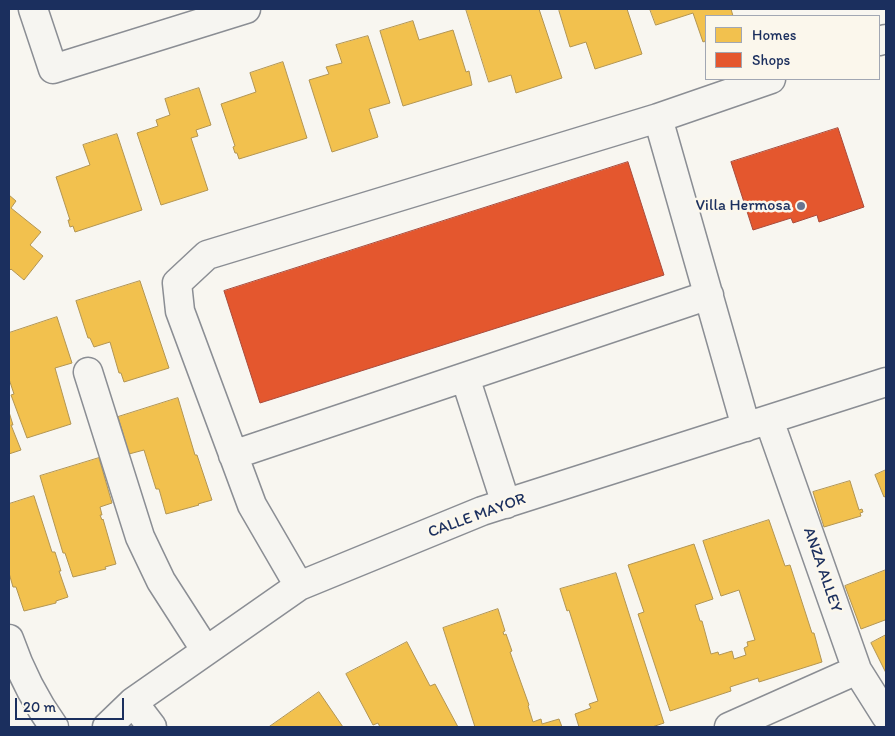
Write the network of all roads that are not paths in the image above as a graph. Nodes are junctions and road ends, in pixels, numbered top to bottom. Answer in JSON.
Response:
{"nodes":[{"id":1,"x":33,"y":9,"type":"edge"},
{"id":2,"x":246,"y":9,"type":"edge"},
{"id":3,"x":768,"y":80,"type":"edge"},
{"id":4,"x":658,"y":118,"type":"junction"},
{"id":5,"x":709,"y":294,"type":"junction"},
{"id":6,"x":88,"y":372,"type":"dead end"},
{"id":7,"x":465,"y":377,"type":"junction"},
{"id":8,"x":886,"y":382,"type":"edge"},
{"id":9,"x":757,"y":423,"type":"junction"},
{"id":10,"x":233,"y":455,"type":"junction"},
{"id":11,"x":506,"y":504,"type":"junction"},
{"id":12,"x":299,"y":586,"type":"junction"},
{"id":13,"x":9,"y":638,"type":"edge"},
{"id":14,"x":206,"y":651,"type":"junction"},
{"id":15,"x":857,"y":670,"type":"junction"},
{"id":16,"x":133,"y":702,"type":"junction"},
{"id":17,"x":886,"y":716,"type":"edge"},
{"id":18,"x":54,"y":727,"type":"edge"},
{"id":19,"x":107,"y":727,"type":"edge"},
{"id":20,"x":152,"y":727,"type":"edge"},
{"id":21,"x":729,"y":727,"type":"edge"}],
"edges":[{"from":1,"to":2,"type":"street"},
{"from":3,"to":4,"type":"street"},
{"from":4,"to":5,"type":"street","name":"ANZA ALLEY"},
{"from":4,"to":10,"type":"street"},
{"from":5,"to":7,"type":"street"},
{"from":5,"to":9,"type":"street","name":"ANZA ALLEY"},
{"from":6,"to":14,"type":"street"},
{"from":7,"to":10,"type":"street"},
{"from":7,"to":11,"type":"street"},
{"from":8,"to":9,"type":"street","name":"CALLE MAYOR"},
{"from":9,"to":11,"type":"street","name":"CALLE MAYOR"},
{"from":9,"to":15,"type":"street","name":"ANZA ALLEY"},
{"from":10,"to":12,"type":"street"},
{"from":11,"to":12,"type":"street","name":"CALLE MAYOR"},
{"from":12,"to":14,"type":"street","name":"CALLE MAYOR"},
{"from":13,"to":18,"type":"street"},
{"from":14,"to":16,"type":"street","name":"CALLE MAYOR"},
{"from":15,"to":17,"type":"street","name":"ANZA ALLEY"},
{"from":15,"to":21,"type":"street"},
{"from":16,"to":19,"type":"street","name":"CALLE MAYOR"},
{"from":16,"to":20,"type":"street"}]}
